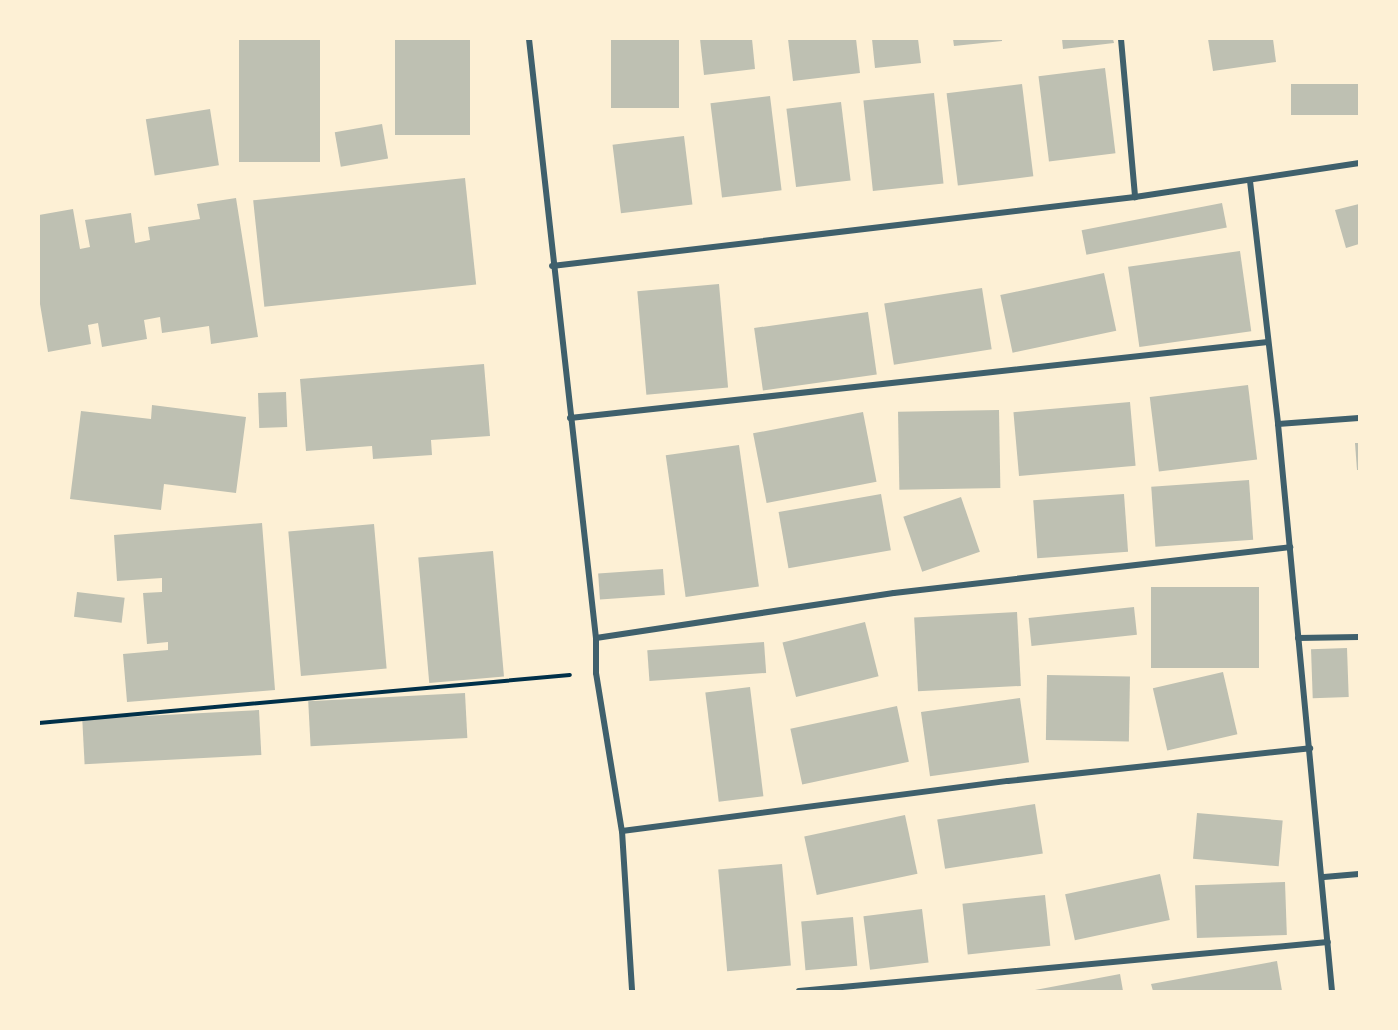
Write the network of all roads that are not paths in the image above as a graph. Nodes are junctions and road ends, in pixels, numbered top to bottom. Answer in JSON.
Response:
{"nodes":[{"id":1,"x":529,"y":39,"type":"edge"},
{"id":2,"x":1121,"y":39,"type":"edge"},
{"id":3,"x":1359,"y":163,"type":"edge"},
{"id":4,"x":1250,"y":181,"type":"junction"},
{"id":5,"x":1136,"y":197,"type":"junction"},
{"id":6,"x":552,"y":266,"type":"junction"},
{"id":7,"x":1268,"y":342,"type":"junction"},
{"id":8,"x":570,"y":418,"type":"junction"},
{"id":9,"x":1359,"y":418,"type":"edge"},
{"id":10,"x":1278,"y":424,"type":"junction"},
{"id":11,"x":1290,"y":547,"type":"junction"},
{"id":12,"x":1359,"y":637,"type":"edge"},
{"id":13,"x":596,"y":638,"type":"junction"},
{"id":14,"x":1298,"y":638,"type":"junction"},
{"id":15,"x":1310,"y":748,"type":"junction"},
{"id":16,"x":622,"y":831,"type":"junction"},
{"id":17,"x":1359,"y":874,"type":"edge"},
{"id":18,"x":1324,"y":877,"type":"junction"},
{"id":19,"x":1328,"y":942,"type":"junction"},
{"id":20,"x":632,"y":991,"type":"edge"},
{"id":21,"x":799,"y":991,"type":"edge"},
{"id":22,"x":1332,"y":991,"type":"edge"}],
"edges":[{"from":1,"to":6,"type":"street"},
{"from":2,"to":5,"type":"street"},
{"from":3,"to":4,"type":"street"},
{"from":4,"to":5,"type":"street"},
{"from":4,"to":7,"type":"street"},
{"from":5,"to":6,"type":"street"},
{"from":6,"to":8,"type":"street"},
{"from":7,"to":8,"type":"street"},
{"from":7,"to":10,"type":"street"},
{"from":8,"to":13,"type":"street"},
{"from":9,"to":10,"type":"street"},
{"from":10,"to":11,"type":"street"},
{"from":11,"to":13,"type":"street"},
{"from":11,"to":14,"type":"street"},
{"from":12,"to":14,"type":"street"},
{"from":13,"to":16,"type":"street"},
{"from":14,"to":15,"type":"street"},
{"from":15,"to":16,"type":"street"},
{"from":15,"to":18,"type":"street"},
{"from":16,"to":20,"type":"street"},
{"from":17,"to":18,"type":"street"},
{"from":18,"to":19,"type":"street"},
{"from":19,"to":21,"type":"street"},
{"from":19,"to":22,"type":"street"}]}
